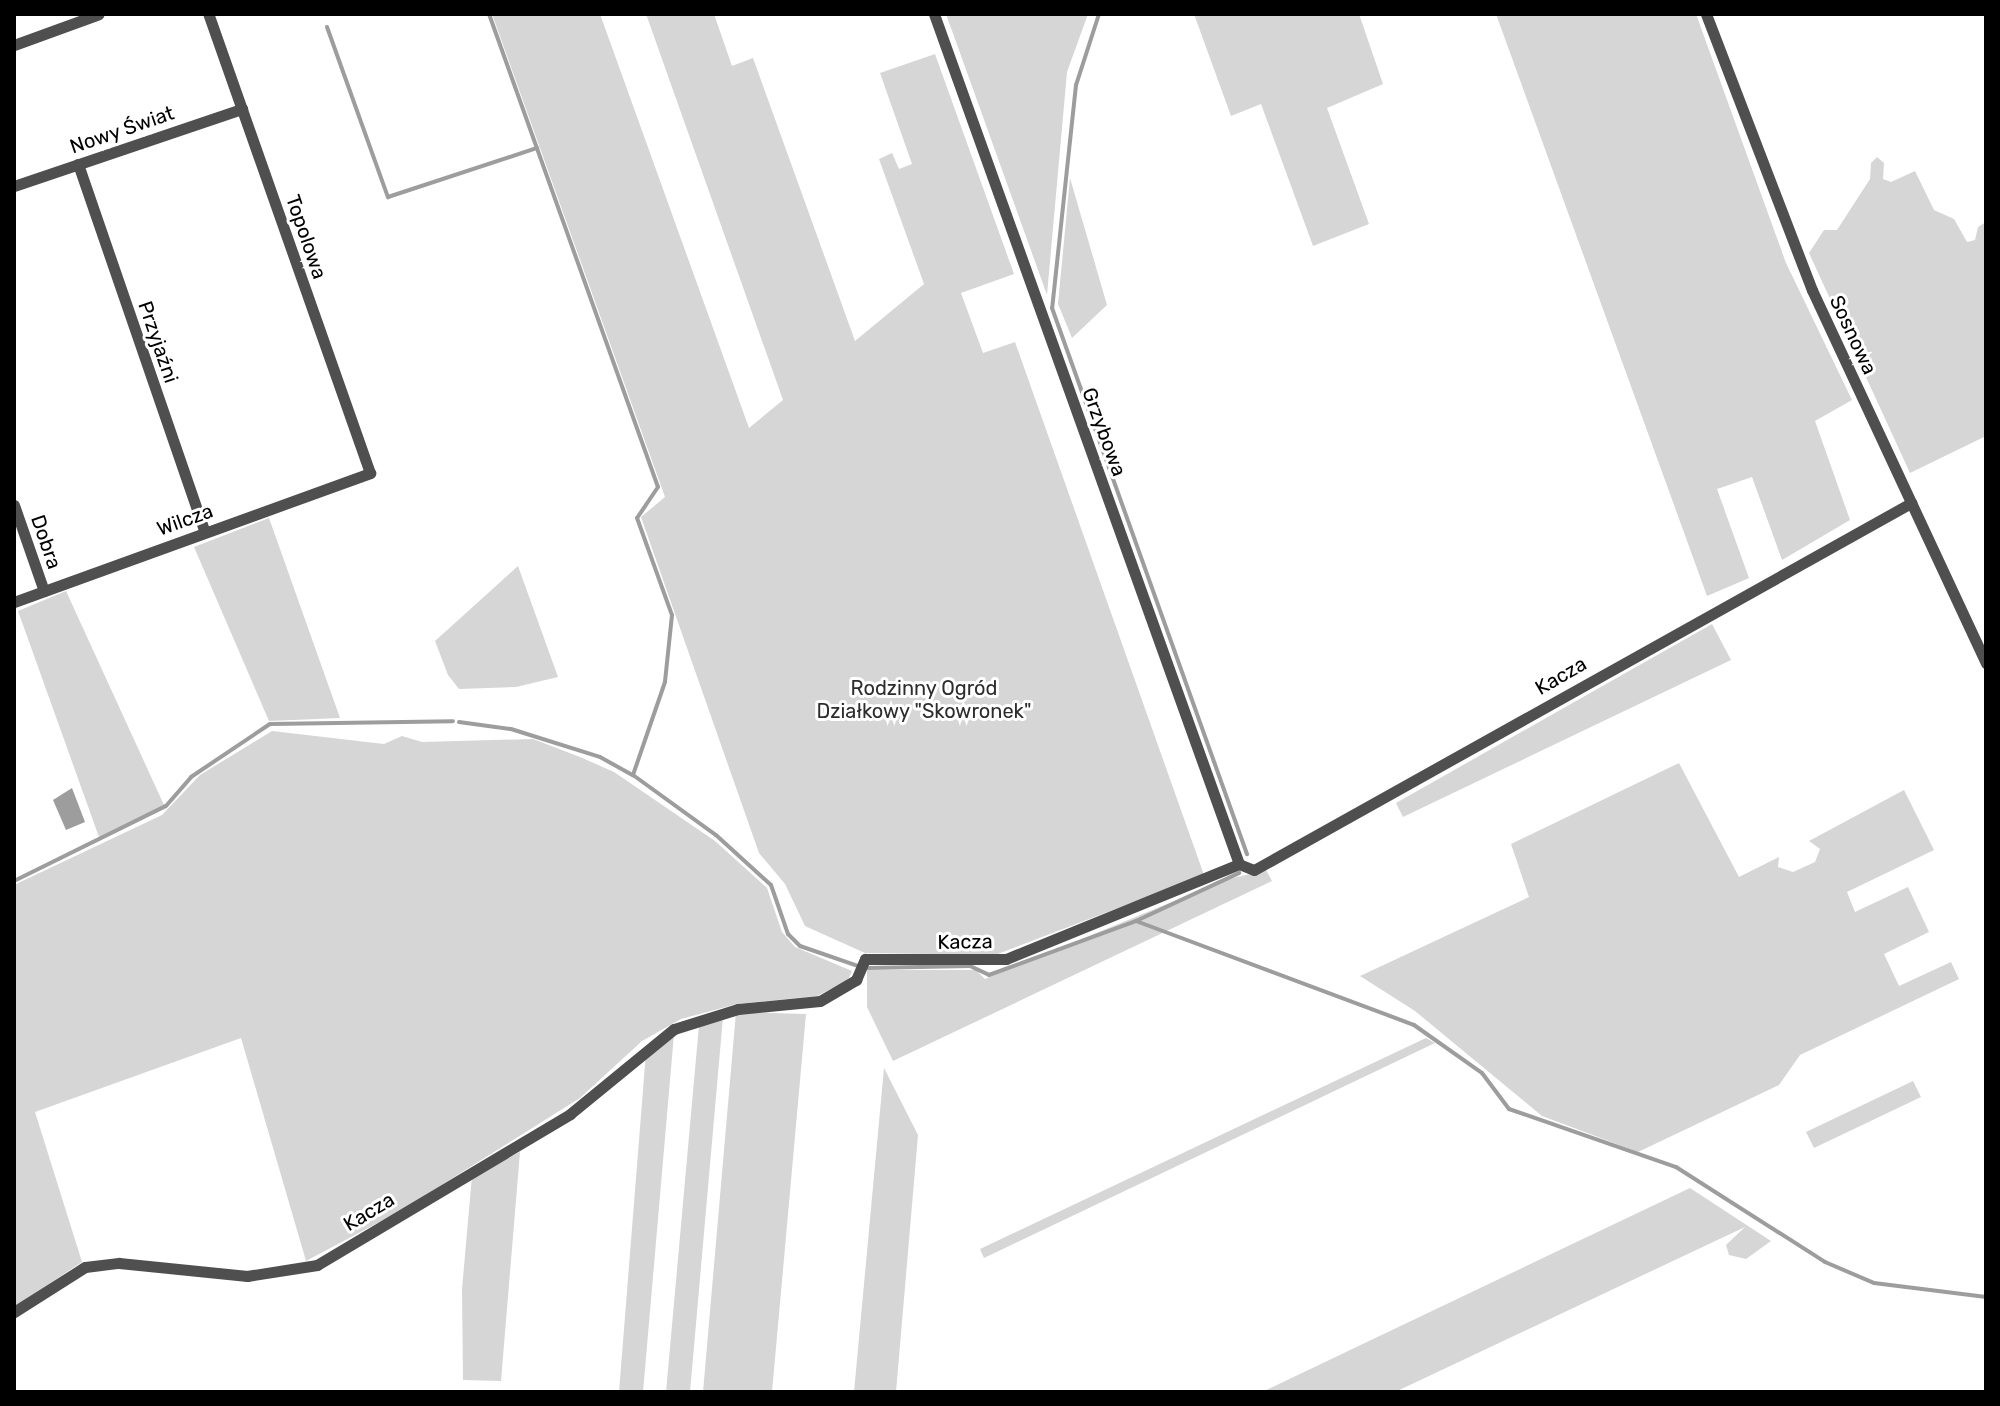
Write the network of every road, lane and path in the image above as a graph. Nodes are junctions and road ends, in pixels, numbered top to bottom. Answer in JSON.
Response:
{"nodes":[{"id":1,"x":56,"y":14,"type":"edge"},
{"id":2,"x":99,"y":14,"type":"edge"},
{"id":3,"x":208,"y":14,"type":"edge"},
{"id":4,"x":934,"y":14,"type":"edge"},
{"id":5,"x":1706,"y":14,"type":"edge"},
{"id":6,"x":61,"y":28,"type":"junction"},
{"id":7,"x":14,"y":45,"type":"edge"},
{"id":8,"x":242,"y":109,"type":"junction"},
{"id":9,"x":78,"y":164,"type":"junction"},
{"id":10,"x":14,"y":186,"type":"edge"},
{"id":11,"x":370,"y":473,"type":"joint"},
{"id":12,"x":1911,"y":503,"type":"junction"},
{"id":13,"x":14,"y":505,"type":"edge"},
{"id":14,"x":205,"y":532,"type":"junction"},
{"id":15,"x":44,"y":591,"type":"junction"},
{"id":16,"x":14,"y":602,"type":"edge"},
{"id":17,"x":1986,"y":663,"type":"edge"},
{"id":18,"x":1239,"y":864,"type":"junction"},
{"id":19,"x":14,"y":1312,"type":"edge"}],
"edges":[{"from":1,"to":6,"type":"street"},
{"from":2,"to":6,"type":"street"},
{"from":3,"to":8,"type":"street","name":"Topolowa"},
{"from":4,"to":18,"type":"street","name":"Grzybowa"},
{"from":5,"to":12,"type":"street","name":"Sosnowa"},
{"from":6,"to":7,"type":"street"},
{"from":8,"to":9,"type":"street","name":"Nowy Świat"},
{"from":8,"to":11,"type":"street","name":"Topolowa"},
{"from":9,"to":10,"type":"street","name":"Nowy Świat"},
{"from":9,"to":14,"type":"street","name":"Przyjaźni"},
{"from":11,"to":14,"type":"street","name":"Wilcza"},
{"from":12,"to":17,"type":"street","name":"Sosnowa"},
{"from":12,"to":18,"type":"street","name":"Kacza"},
{"from":13,"to":15,"type":"street","name":"Dobra"},
{"from":14,"to":15,"type":"street","name":"Wilcza"},
{"from":15,"to":16,"type":"street","name":"Wilcza"},
{"from":18,"to":19,"type":"street","name":"Kacza"}]}
